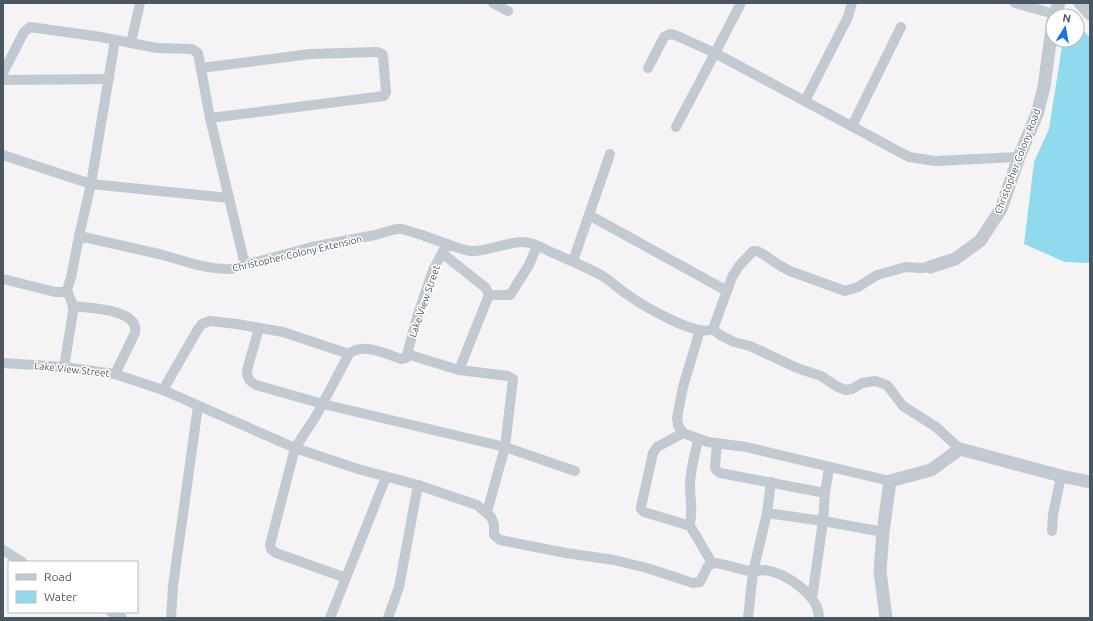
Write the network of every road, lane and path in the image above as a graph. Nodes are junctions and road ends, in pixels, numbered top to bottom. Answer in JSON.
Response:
{"nodes":[{"id":1,"x":140,"y":3,"type":"edge"},
{"id":2,"x":493,"y":3,"type":"edge"},
{"id":3,"x":740,"y":3,"type":"edge"},
{"id":4,"x":852,"y":3,"type":"edge"},
{"id":5,"x":1015,"y":3,"type":"edge"},
{"id":6,"x":1080,"y":3,"type":"edge"},
{"id":7,"x":1045,"y":10,"type":"edge"},
{"id":8,"x":508,"y":11,"type":"dead end"},
{"id":9,"x":1090,"y":14,"type":"edge"},
{"id":10,"x":901,"y":27,"type":"dead end"},
{"id":11,"x":115,"y":40,"type":"junction"},
{"id":12,"x":131,"y":43,"type":"junction"},
{"id":13,"x":1050,"y":48,"type":"edge"},
{"id":14,"x":715,"y":53,"type":"junction"},
{"id":15,"x":201,"y":68,"type":"junction"},
{"id":16,"x":648,"y":68,"type":"dead end"},
{"id":17,"x":3,"y":73,"type":"edge"},
{"id":18,"x":109,"y":79,"type":"junction"},
{"id":19,"x":3,"y":80,"type":"edge"},
{"id":20,"x":805,"y":101,"type":"junction"},
{"id":21,"x":210,"y":118,"type":"junction"},
{"id":22,"x":852,"y":126,"type":"junction"},
{"id":23,"x":676,"y":127,"type":"dead end"},
{"id":24,"x":610,"y":154,"type":"dead end"},
{"id":25,"x":3,"y":155,"type":"edge"},
{"id":26,"x":1019,"y":157,"type":"junction"},
{"id":27,"x":91,"y":184,"type":"junction"},
{"id":28,"x":229,"y":198,"type":"junction"},
{"id":29,"x":589,"y":215,"type":"junction"},
{"id":30,"x":79,"y":236,"type":"junction"},
{"id":31,"x":537,"y":246,"type":"junction"},
{"id":32,"x":444,"y":248,"type":"junction"},
{"id":33,"x":573,"y":261,"type":"junction"},
{"id":34,"x":245,"y":265,"type":"junction"},
{"id":35,"x":930,"y":266,"type":"joint"},
{"id":36,"x":3,"y":279,"type":"edge"},
{"id":37,"x":67,"y":290,"type":"junction"},
{"id":38,"x":727,"y":291,"type":"junction"},
{"id":39,"x":489,"y":295,"type":"junction"},
{"id":40,"x":73,"y":306,"type":"junction"},
{"id":41,"x":259,"y":328,"type":"junction"},
{"id":42,"x":713,"y":329,"type":"junction"},
{"id":43,"x":700,"y":330,"type":"junction"},
{"id":44,"x":349,"y":354,"type":"junction"},
{"id":45,"x":407,"y":354,"type":"junction"},
{"id":46,"x":3,"y":363,"type":"edge"},
{"id":47,"x":64,"y":367,"type":"junction"},
{"id":48,"x":459,"y":370,"type":"junction"},
{"id":49,"x":115,"y":374,"type":"junction"},
{"id":50,"x":164,"y":390,"type":"junction"},
{"id":51,"x":323,"y":404,"type":"junction"},
{"id":52,"x":198,"y":406,"type":"junction"},
{"id":53,"x":683,"y":433,"type":"junction"},
{"id":54,"x":698,"y":440,"type":"junction"},
{"id":55,"x":717,"y":444,"type":"junction"},
{"id":56,"x":505,"y":447,"type":"junction"},
{"id":57,"x":295,"y":448,"type":"junction"},
{"id":58,"x":960,"y":449,"type":"junction"},
{"id":59,"x":829,"y":468,"type":"junction"},
{"id":60,"x":575,"y":471,"type":"dead end"},
{"id":61,"x":1061,"y":476,"type":"junction"},
{"id":62,"x":386,"y":477,"type":"junction"},
{"id":63,"x":890,"y":481,"type":"junction"},
{"id":64,"x":771,"y":482,"type":"junction"},
{"id":65,"x":1090,"y":482,"type":"edge"},
{"id":66,"x":418,"y":485,"type":"junction"},
{"id":67,"x":825,"y":493,"type":"junction"},
{"id":68,"x":487,"y":512,"type":"junction"},
{"id":69,"x":767,"y":513,"type":"junction"},
{"id":70,"x":823,"y":521,"type":"junction"},
{"id":71,"x":689,"y":524,"type":"junction"},
{"id":72,"x":1052,"y":531,"type":"dead end"},
{"id":73,"x":883,"y":532,"type":"junction"},
{"id":74,"x":3,"y":550,"type":"edge"},
{"id":75,"x":20,"y":561,"type":"edge"},
{"id":76,"x":712,"y":564,"type":"junction"},
{"id":77,"x":753,"y":572,"type":"junction"},
{"id":78,"x":346,"y":578,"type":"junction"},
{"id":79,"x":812,"y":598,"type":"junction"},
{"id":80,"x":113,"y":613,"type":"edge"},
{"id":81,"x":122,"y":618,"type":"edge"},
{"id":82,"x":171,"y":618,"type":"edge"},
{"id":83,"x":330,"y":618,"type":"edge"},
{"id":84,"x":388,"y":618,"type":"edge"},
{"id":85,"x":748,"y":618,"type":"edge"},
{"id":86,"x":819,"y":618,"type":"edge"},
{"id":87,"x":886,"y":618,"type":"edge"}],
"edges":[{"from":1,"to":12,"type":"street"},
{"from":2,"to":8,"type":"street"},
{"from":3,"to":14,"type":"street"},
{"from":4,"to":20,"type":"street"},
{"from":5,"to":7,"type":"street"},
{"from":6,"to":9,"type":"street"},
{"from":10,"to":22,"type":"street"},
{"from":11,"to":12,"type":"street"},
{"from":11,"to":17,"type":"street"},
{"from":11,"to":18,"type":"street"},
{"from":12,"to":15,"type":"street"},
{"from":13,"to":26,"type":"street","name":"Christopher Colony Road"},
{"from":14,"to":16,"type":"street"},
{"from":14,"to":20,"type":"street"},
{"from":14,"to":23,"type":"street"},
{"from":15,"to":21,"type":"street"},
{"from":15,"to":21,"type":"street"},
{"from":18,"to":19,"type":"street"},
{"from":18,"to":27,"type":"street"},
{"from":20,"to":22,"type":"street"},
{"from":21,"to":28,"type":"street"},
{"from":22,"to":26,"type":"street"},
{"from":24,"to":29,"type":"street"},
{"from":25,"to":27,"type":"street"},
{"from":26,"to":35,"type":"street","name":"Christopher Colony Road"},
{"from":27,"to":28,"type":"street"},
{"from":27,"to":30,"type":"street"},
{"from":28,"to":34,"type":"street"},
{"from":29,"to":33,"type":"street"},
{"from":29,"to":38,"type":"street"},
{"from":30,"to":34,"type":"street","name":"Christopher Colony Extension"},
{"from":30,"to":37,"type":"street"},
{"from":31,"to":32,"type":"street"},
{"from":31,"to":33,"type":"street"},
{"from":31,"to":39,"type":"street"},
{"from":32,"to":34,"type":"street","name":"Christopher Colony Extension"},
{"from":32,"to":39,"type":"street"},
{"from":32,"to":45,"type":"street","name":"Lake View Street"},
{"from":33,"to":43,"type":"street"},
{"from":35,"to":38,"type":"street"},
{"from":36,"to":37,"type":"street"},
{"from":37,"to":40,"type":"street"},
{"from":38,"to":42,"type":"street"},
{"from":39,"to":48,"type":"street"},
{"from":40,"to":47,"type":"street"},
{"from":40,"to":49,"type":"street"},
{"from":41,"to":44,"type":"street"},
{"from":41,"to":50,"type":"street"},
{"from":41,"to":51,"type":"street"},
{"from":42,"to":43,"type":"street"},
{"from":42,"to":58,"type":"street"},
{"from":43,"to":53,"type":"street"},
{"from":44,"to":45,"type":"street"},
{"from":44,"to":51,"type":"street"},
{"from":45,"to":48,"type":"street"},
{"from":46,"to":47,"type":"street","name":"Lake View Street"},
{"from":47,"to":49,"type":"street","name":"Lake View Street"},
{"from":48,"to":56,"type":"street"},
{"from":49,"to":50,"type":"street","name":"Lake View Street"},
{"from":50,"to":52,"type":"street","name":"Lake View Street"},
{"from":51,"to":56,"type":"street"},
{"from":51,"to":57,"type":"street"},
{"from":52,"to":57,"type":"street","name":"Lake View Street"},
{"from":52,"to":82,"type":"street"},
{"from":53,"to":54,"type":"street"},
{"from":53,"to":71,"type":"street"},
{"from":54,"to":55,"type":"street"},
{"from":54,"to":71,"type":"street"},
{"from":55,"to":59,"type":"street"},
{"from":55,"to":64,"type":"street"},
{"from":56,"to":60,"type":"street"},
{"from":56,"to":68,"type":"street"},
{"from":57,"to":62,"type":"street","name":"Lake View Street"},
{"from":57,"to":78,"type":"street"},
{"from":58,"to":61,"type":"street"},
{"from":58,"to":63,"type":"street"},
{"from":59,"to":63,"type":"street"},
{"from":59,"to":67,"type":"street"},
{"from":61,"to":65,"type":"street"},
{"from":61,"to":72,"type":"street"},
{"from":62,"to":66,"type":"street","name":"Lake View Street"},
{"from":62,"to":78,"type":"street"},
{"from":63,"to":73,"type":"street"},
{"from":64,"to":67,"type":"street"},
{"from":64,"to":69,"type":"street"},
{"from":66,"to":68,"type":"street","name":"Lake View Street"},
{"from":66,"to":84,"type":"street"},
{"from":67,"to":70,"type":"street"},
{"from":68,"to":76,"type":"street"},
{"from":69,"to":70,"type":"street"},
{"from":69,"to":77,"type":"street"},
{"from":70,"to":73,"type":"street"},
{"from":70,"to":79,"type":"street"},
{"from":71,"to":76,"type":"street"},
{"from":73,"to":87,"type":"street"},
{"from":74,"to":75,"type":"street"},
{"from":76,"to":77,"type":"street"},
{"from":77,"to":79,"type":"street"},
{"from":77,"to":85,"type":"street"},
{"from":78,"to":83,"type":"street"},
{"from":79,"to":86,"type":"street"},
{"from":80,"to":81,"type":"street"}]}
